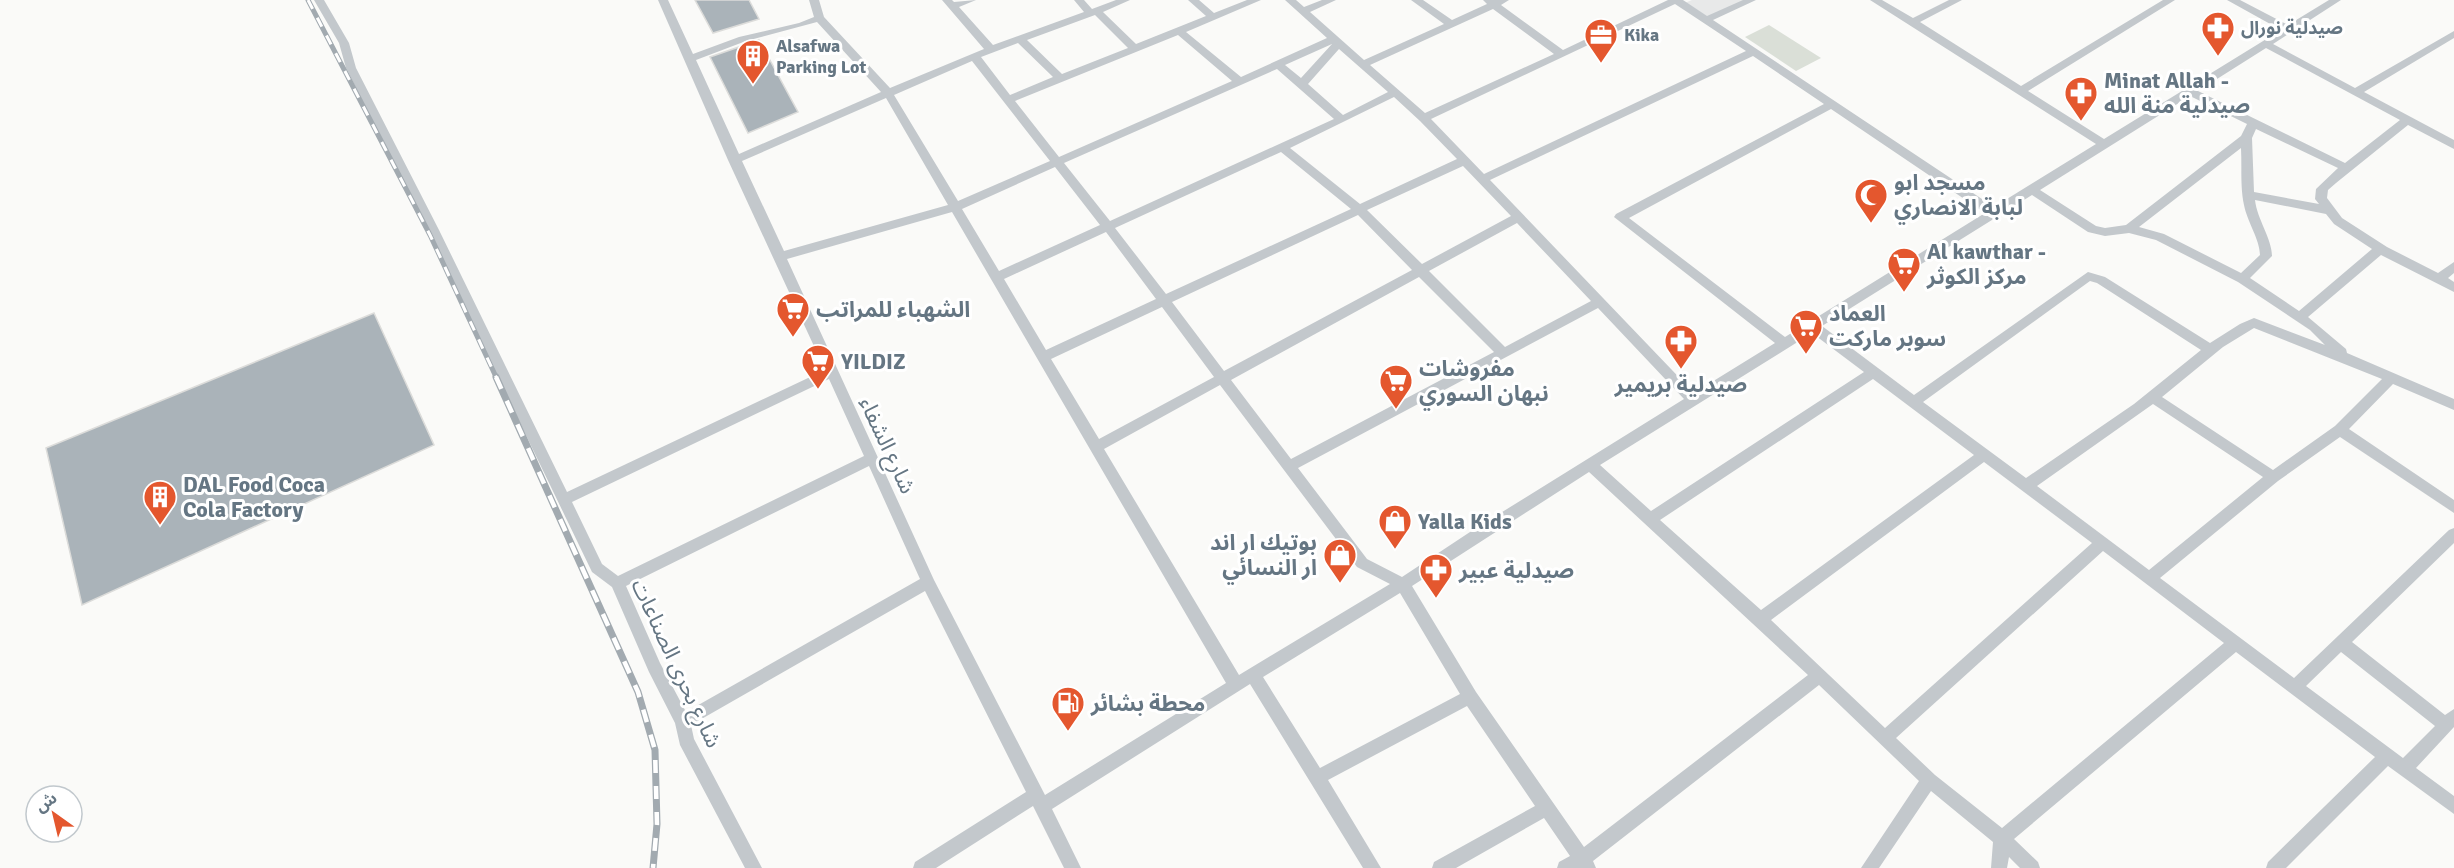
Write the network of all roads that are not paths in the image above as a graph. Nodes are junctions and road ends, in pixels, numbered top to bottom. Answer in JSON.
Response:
{"nodes":[{"id":1,"x":319,"y":0,"type":"edge"},
{"id":2,"x":663,"y":0,"type":"edge"},
{"id":3,"x":814,"y":0,"type":"edge"},
{"id":4,"x":971,"y":0,"type":"edge"},
{"id":5,"x":1079,"y":0,"type":"edge"},
{"id":6,"x":1125,"y":0,"type":"edge"},
{"id":7,"x":1193,"y":0,"type":"edge"},
{"id":8,"x":1256,"y":0,"type":"edge"},
{"id":9,"x":1290,"y":0,"type":"edge"},
{"id":10,"x":1331,"y":0,"type":"edge"},
{"id":11,"x":1416,"y":0,"type":"edge"},
{"id":12,"x":1676,"y":0,"type":"edge"},
{"id":13,"x":1751,"y":0,"type":"edge"},
{"id":14,"x":1875,"y":0,"type":"edge"},
{"id":15,"x":1957,"y":0,"type":"edge"},
{"id":16,"x":2170,"y":0,"type":"edge"},
{"id":17,"x":2232,"y":0,"type":"edge"},
{"id":18,"x":2336,"y":0,"type":"edge"},
{"id":19,"x":1495,"y":2,"type":"edge"},
{"id":20,"x":950,"y":3,"type":"edge"},
{"id":21,"x":1303,"y":11,"type":"junction"},
{"id":22,"x":1094,"y":12,"type":"junction"},
{"id":23,"x":819,"y":18,"type":"junction"},
{"id":24,"x":1213,"y":18,"type":"junction"},
{"id":25,"x":1706,"y":20,"type":"junction"},
{"id":26,"x":1913,"y":22,"type":"junction"},
{"id":27,"x":1451,"y":24,"type":"junction"},
{"id":28,"x":2288,"y":29,"type":"junction"},
{"id":29,"x":1179,"y":31,"type":"junction"},
{"id":30,"x":2454,"y":34,"type":"edge"},
{"id":31,"x":1020,"y":39,"type":"junction"},
{"id":32,"x":1337,"y":41,"type":"junction"},
{"id":33,"x":2264,"y":43,"type":"junction"},
{"id":34,"x":1135,"y":49,"type":"junction"},
{"id":35,"x":991,"y":50,"type":"junction"},
{"id":36,"x":1753,"y":52,"type":"junction"},
{"id":37,"x":1561,"y":54,"type":"junction"},
{"id":38,"x":974,"y":56,"type":"junction"},
{"id":39,"x":689,"y":60,"type":"junction"},
{"id":40,"x":1278,"y":64,"type":"junction"},
{"id":41,"x":1363,"y":64,"type":"junction"},
{"id":42,"x":1061,"y":79,"type":"junction"},
{"id":43,"x":1239,"y":81,"type":"junction"},
{"id":44,"x":1301,"y":85,"type":"junction"},
{"id":45,"x":2020,"y":91,"type":"junction"},
{"id":46,"x":2189,"y":91,"type":"junction"},
{"id":47,"x":1396,"y":92,"type":"junction"},
{"id":48,"x":2356,"y":92,"type":"junction"},
{"id":49,"x":888,"y":93,"type":"junction"},
{"id":50,"x":1009,"y":99,"type":"junction"},
{"id":51,"x":1832,"y":104,"type":"junction"},
{"id":52,"x":1424,"y":118,"type":"junction"},
{"id":53,"x":1342,"y":120,"type":"junction"},
{"id":54,"x":2406,"y":121,"type":"junction"},
{"id":55,"x":2253,"y":123,"type":"junction"},
{"id":56,"x":2246,"y":138,"type":"junction"},
{"id":57,"x":2104,"y":144,"type":"junction"},
{"id":58,"x":2454,"y":145,"type":"edge"},
{"id":59,"x":1282,"y":147,"type":"junction"},
{"id":60,"x":734,"y":160,"type":"junction"},
{"id":61,"x":1465,"y":160,"type":"junction"},
{"id":62,"x":1056,"y":162,"type":"junction"},
{"id":63,"x":2345,"y":167,"type":"junction"},
{"id":64,"x":1483,"y":179,"type":"junction"},
{"id":65,"x":2031,"y":189,"type":"junction"},
{"id":66,"x":2248,"y":195,"type":"junction"},
{"id":67,"x":955,"y":207,"type":"junction"},
{"id":68,"x":1359,"y":209,"type":"junction"},
{"id":69,"x":2327,"y":210,"type":"junction"},
{"id":70,"x":1994,"y":213,"type":"junction"},
{"id":71,"x":1519,"y":217,"type":"junction"},
{"id":72,"x":1108,"y":227,"type":"junction"},
{"id":73,"x":2129,"y":229,"type":"junction"},
{"id":74,"x":2383,"y":250,"type":"junction"},
{"id":75,"x":778,"y":257,"type":"junction"},
{"id":76,"x":2454,"y":266,"type":"edge"},
{"id":77,"x":1421,"y":271,"type":"junction"},
{"id":78,"x":997,"y":277,"type":"junction"},
{"id":79,"x":2242,"y":279,"type":"junction"},
{"id":80,"x":2439,"y":279,"type":"junction"},
{"id":81,"x":2454,"y":288,"type":"edge"},
{"id":82,"x":1164,"y":300,"type":"junction"},
{"id":83,"x":1600,"y":302,"type":"junction"},
{"id":84,"x":2300,"y":317,"type":"junction"},
{"id":85,"x":1812,"y":326,"type":"junction"},
{"id":86,"x":1784,"y":344,"type":"junction"},
{"id":87,"x":2211,"y":350,"type":"junction"},
{"id":88,"x":1503,"y":354,"type":"junction"},
{"id":89,"x":1043,"y":357,"type":"junction"},
{"id":90,"x":2348,"y":357,"type":"junction"},
{"id":91,"x":832,"y":372,"type":"junction"},
{"id":92,"x":1874,"y":372,"type":"junction"},
{"id":93,"x":2392,"y":378,"type":"junction"},
{"id":94,"x":1224,"y":379,"type":"junction"},
{"id":95,"x":2153,"y":397,"type":"junction"},
{"id":96,"x":1693,"y":400,"type":"junction"},
{"id":97,"x":1914,"y":402,"type":"junction"},
{"id":98,"x":2454,"y":405,"type":"edge"},
{"id":99,"x":2340,"y":430,"type":"junction"},
{"id":100,"x":1096,"y":447,"type":"junction"},
{"id":101,"x":1984,"y":455,"type":"junction"},
{"id":102,"x":871,"y":459,"type":"junction"},
{"id":103,"x":1590,"y":464,"type":"junction"},
{"id":104,"x":1290,"y":466,"type":"junction"},
{"id":105,"x":2273,"y":477,"type":"junction"},
{"id":106,"x":2026,"y":486,"type":"junction"},
{"id":107,"x":564,"y":500,"type":"junction"},
{"id":108,"x":2454,"y":507,"type":"edge"},
{"id":109,"x":1650,"y":519,"type":"junction"},
{"id":110,"x":2454,"y":534,"type":"edge"},
{"id":111,"x":2102,"y":543,"type":"junction"},
{"id":112,"x":2149,"y":578,"type":"junction"},
{"id":113,"x":928,"y":582,"type":"junction"},
{"id":114,"x":617,"y":584,"type":"junction"},
{"id":115,"x":1403,"y":584,"type":"junction"},
{"id":116,"x":1760,"y":619,"type":"junction"},
{"id":117,"x":2235,"y":643,"type":"junction"},
{"id":118,"x":2342,"y":644,"type":"junction"},
{"id":119,"x":1253,"y":675,"type":"junction"},
{"id":120,"x":1819,"y":676,"type":"junction"},
{"id":121,"x":1236,"y":685,"type":"junction"},
{"id":122,"x":2295,"y":687,"type":"junction"},
{"id":123,"x":1470,"y":698,"type":"junction"},
{"id":124,"x":2450,"y":720,"type":"edge"},
{"id":125,"x":682,"y":722,"type":"junction"},
{"id":126,"x":1886,"y":737,"type":"junction"},
{"id":127,"x":2387,"y":756,"type":"junction"},
{"id":128,"x":2404,"y":769,"type":"junction"},
{"id":129,"x":1318,"y":777,"type":"junction"},
{"id":130,"x":1929,"y":780,"type":"junction"},
{"id":131,"x":1039,"y":800,"type":"junction"},
{"id":132,"x":2454,"y":806,"type":"edge"},
{"id":133,"x":1545,"y":809,"type":"junction"},
{"id":134,"x":2002,"y":839,"type":"junction"},
{"id":135,"x":1585,"y":863,"type":"edge"},
{"id":136,"x":754,"y":868,"type":"edge"},
{"id":137,"x":921,"y":868,"type":"edge"},
{"id":138,"x":1073,"y":868,"type":"edge"},
{"id":139,"x":1373,"y":868,"type":"edge"},
{"id":140,"x":1440,"y":868,"type":"edge"},
{"id":141,"x":1565,"y":868,"type":"edge"},
{"id":142,"x":1869,"y":868,"type":"edge"},
{"id":143,"x":1999,"y":868,"type":"edge"},
{"id":144,"x":2032,"y":868,"type":"edge"},
{"id":145,"x":2274,"y":868,"type":"edge"}],
"edges":[{"from":1,"to":107,"type":"street","name":"شارع بحرى الصناعات"},
{"from":2,"to":39,"type":"street","name":"شارع الشفاء"},
{"from":3,"to":23,"type":"street"},
{"from":4,"to":20,"type":"street"},
{"from":5,"to":22,"type":"street"},
{"from":6,"to":22,"type":"street"},
{"from":7,"to":24,"type":"street"},
{"from":8,"to":24,"type":"street"},
{"from":9,"to":21,"type":"street"},
{"from":10,"to":21,"type":"street"},
{"from":11,"to":27,"type":"street"},
{"from":12,"to":25,"type":"street"},
{"from":12,"to":37,"type":"street"},
{"from":13,"to":25,"type":"street"},
{"from":14,"to":26,"type":"street"},
{"from":15,"to":26,"type":"street"},
{"from":16,"to":45,"type":"street"},
{"from":17,"to":28,"type":"street"},
{"from":18,"to":28,"type":"street"},
{"from":19,"to":27,"type":"street"},
{"from":19,"to":37,"type":"street"},
{"from":20,"to":35,"type":"street"},
{"from":21,"to":32,"type":"street"},
{"from":22,"to":31,"type":"street"},
{"from":22,"to":34,"type":"street"},
{"from":23,"to":39,"type":"street"},
{"from":23,"to":49,"type":"street"},
{"from":24,"to":29,"type":"street"},
{"from":25,"to":36,"type":"street"},
{"from":26,"to":45,"type":"street"},
{"from":27,"to":41,"type":"street"},
{"from":28,"to":33,"type":"street"},
{"from":29,"to":34,"type":"street"},
{"from":29,"to":43,"type":"street"},
{"from":30,"to":48,"type":"street"},
{"from":31,"to":35,"type":"street"},
{"from":31,"to":42,"type":"street"},
{"from":32,"to":40,"type":"street"},
{"from":32,"to":41,"type":"street"},
{"from":32,"to":44,"type":"street"},
{"from":33,"to":46,"type":"street"},
{"from":33,"to":48,"type":"street"},
{"from":34,"to":42,"type":"street"},
{"from":35,"to":38,"type":"street"},
{"from":36,"to":51,"type":"street"},
{"from":36,"to":64,"type":"street"},
{"from":37,"to":52,"type":"street"},
{"from":38,"to":49,"type":"street"},
{"from":38,"to":50,"type":"street"},
{"from":39,"to":60,"type":"street","name":"شارع الشفاء"},
{"from":40,"to":43,"type":"street"},
{"from":40,"to":44,"type":"street"},
{"from":41,"to":47,"type":"street"},
{"from":42,"to":50,"type":"street"},
{"from":43,"to":62,"type":"street"},
{"from":44,"to":53,"type":"street"},
{"from":45,"to":57,"type":"street"},
{"from":46,"to":55,"type":"street"},
{"from":46,"to":57,"type":"street"},
{"from":47,"to":52,"type":"street"},
{"from":47,"to":53,"type":"street"},
{"from":48,"to":54,"type":"street"},
{"from":49,"to":60,"type":"street"},
{"from":49,"to":67,"type":"street"},
{"from":50,"to":62,"type":"street"},
{"from":51,"to":70,"type":"street"},
{"from":51,"to":86,"type":"street"},
{"from":52,"to":61,"type":"street"},
{"from":53,"to":59,"type":"street"},
{"from":54,"to":58,"type":"street"},
{"from":54,"to":63,"type":"street"},
{"from":55,"to":56,"type":"street"},
{"from":55,"to":63,"type":"street"},
{"from":56,"to":66,"type":"street"},
{"from":56,"to":73,"type":"street"},
{"from":57,"to":65,"type":"street"},
{"from":59,"to":68,"type":"street"},
{"from":59,"to":72,"type":"street"},
{"from":60,"to":75,"type":"street","name":"شارع الشفاء"},
{"from":61,"to":64,"type":"street"},
{"from":61,"to":68,"type":"street"},
{"from":62,"to":67,"type":"street"},
{"from":62,"to":72,"type":"street"},
{"from":63,"to":69,"type":"street"},
{"from":64,"to":71,"type":"street"},
{"from":65,"to":70,"type":"street"},
{"from":65,"to":73,"type":"street"},
{"from":66,"to":69,"type":"street"},
{"from":66,"to":79,"type":"street"},
{"from":67,"to":75,"type":"street"},
{"from":67,"to":78,"type":"street"},
{"from":68,"to":77,"type":"street"},
{"from":68,"to":82,"type":"street"},
{"from":69,"to":74,"type":"street"},
{"from":70,"to":85,"type":"street"},
{"from":71,"to":77,"type":"street"},
{"from":71,"to":83,"type":"street"},
{"from":72,"to":78,"type":"street"},
{"from":72,"to":82,"type":"street"},
{"from":73,"to":79,"type":"street"},
{"from":74,"to":80,"type":"street"},
{"from":74,"to":84,"type":"street"},
{"from":75,"to":91,"type":"street","name":"شارع الشفاء"},
{"from":76,"to":80,"type":"street"},
{"from":77,"to":88,"type":"street"},
{"from":77,"to":94,"type":"street"},
{"from":78,"to":89,"type":"street"},
{"from":79,"to":84,"type":"street"},
{"from":80,"to":81,"type":"street"},
{"from":82,"to":89,"type":"street"},
{"from":82,"to":94,"type":"street"},
{"from":83,"to":88,"type":"street"},
{"from":83,"to":96,"type":"street"},
{"from":84,"to":90,"type":"street"},
{"from":85,"to":86,"type":"street"},
{"from":85,"to":92,"type":"street"},
{"from":86,"to":96,"type":"street"},
{"from":87,"to":90,"type":"street"},
{"from":87,"to":95,"type":"street"},
{"from":87,"to":97,"type":"street"},
{"from":88,"to":104,"type":"street"},
{"from":89,"to":100,"type":"street"},
{"from":90,"to":93,"type":"street"},
{"from":91,"to":102,"type":"street","name":"شارع الشفاء"},
{"from":91,"to":107,"type":"street"},
{"from":92,"to":97,"type":"street"},
{"from":92,"to":109,"type":"street"},
{"from":93,"to":98,"type":"street"},
{"from":93,"to":99,"type":"street"},
{"from":94,"to":100,"type":"street"},
{"from":94,"to":104,"type":"street"},
{"from":95,"to":105,"type":"street"},
{"from":95,"to":106,"type":"street"},
{"from":96,"to":103,"type":"street"},
{"from":97,"to":101,"type":"street"},
{"from":99,"to":105,"type":"street"},
{"from":99,"to":108,"type":"street"},
{"from":100,"to":121,"type":"street"},
{"from":101,"to":106,"type":"street"},
{"from":101,"to":116,"type":"street"},
{"from":102,"to":113,"type":"street","name":"شارع الشفاء"},
{"from":102,"to":114,"type":"street"},
{"from":103,"to":109,"type":"street"},
{"from":103,"to":115,"type":"street"},
{"from":104,"to":115,"type":"street"},
{"from":105,"to":112,"type":"street"},
{"from":106,"to":111,"type":"street"},
{"from":107,"to":114,"type":"street","name":"شارع بحرى الصناعات"},
{"from":109,"to":116,"type":"street"},
{"from":110,"to":118,"type":"street"},
{"from":111,"to":112,"type":"street"},
{"from":111,"to":126,"type":"street"},
{"from":112,"to":117,"type":"street"},
{"from":113,"to":125,"type":"street"},
{"from":113,"to":131,"type":"street","name":"شارع الشفاء"},
{"from":114,"to":125,"type":"street","name":"شارع بحرى الصناعات"},
{"from":115,"to":119,"type":"street"},
{"from":115,"to":123,"type":"street"},
{"from":116,"to":120,"type":"street"},
{"from":117,"to":122,"type":"street"},
{"from":117,"to":134,"type":"street"},
{"from":118,"to":122,"type":"street"},
{"from":118,"to":124,"type":"street"},
{"from":119,"to":121,"type":"street"},
{"from":119,"to":129,"type":"street"},
{"from":120,"to":126,"type":"street"},
{"from":120,"to":135,"type":"street"},
{"from":121,"to":131,"type":"street"},
{"from":122,"to":127,"type":"street"},
{"from":123,"to":129,"type":"street"},
{"from":123,"to":133,"type":"street"},
{"from":124,"to":128,"type":"street"},
{"from":125,"to":136,"type":"street","name":"شارع بحرى الصناعات"},
{"from":126,"to":130,"type":"street"},
{"from":127,"to":128,"type":"street"},
{"from":127,"to":145,"type":"street"},
{"from":128,"to":132,"type":"street"},
{"from":129,"to":139,"type":"street"},
{"from":130,"to":134,"type":"street"},
{"from":130,"to":142,"type":"street"},
{"from":131,"to":137,"type":"street"},
{"from":131,"to":138,"type":"street","name":"شارع الشفاء"},
{"from":133,"to":135,"type":"street"},
{"from":133,"to":140,"type":"street"},
{"from":134,"to":143,"type":"street"},
{"from":134,"to":144,"type":"street"},
{"from":135,"to":141,"type":"street"}]}
